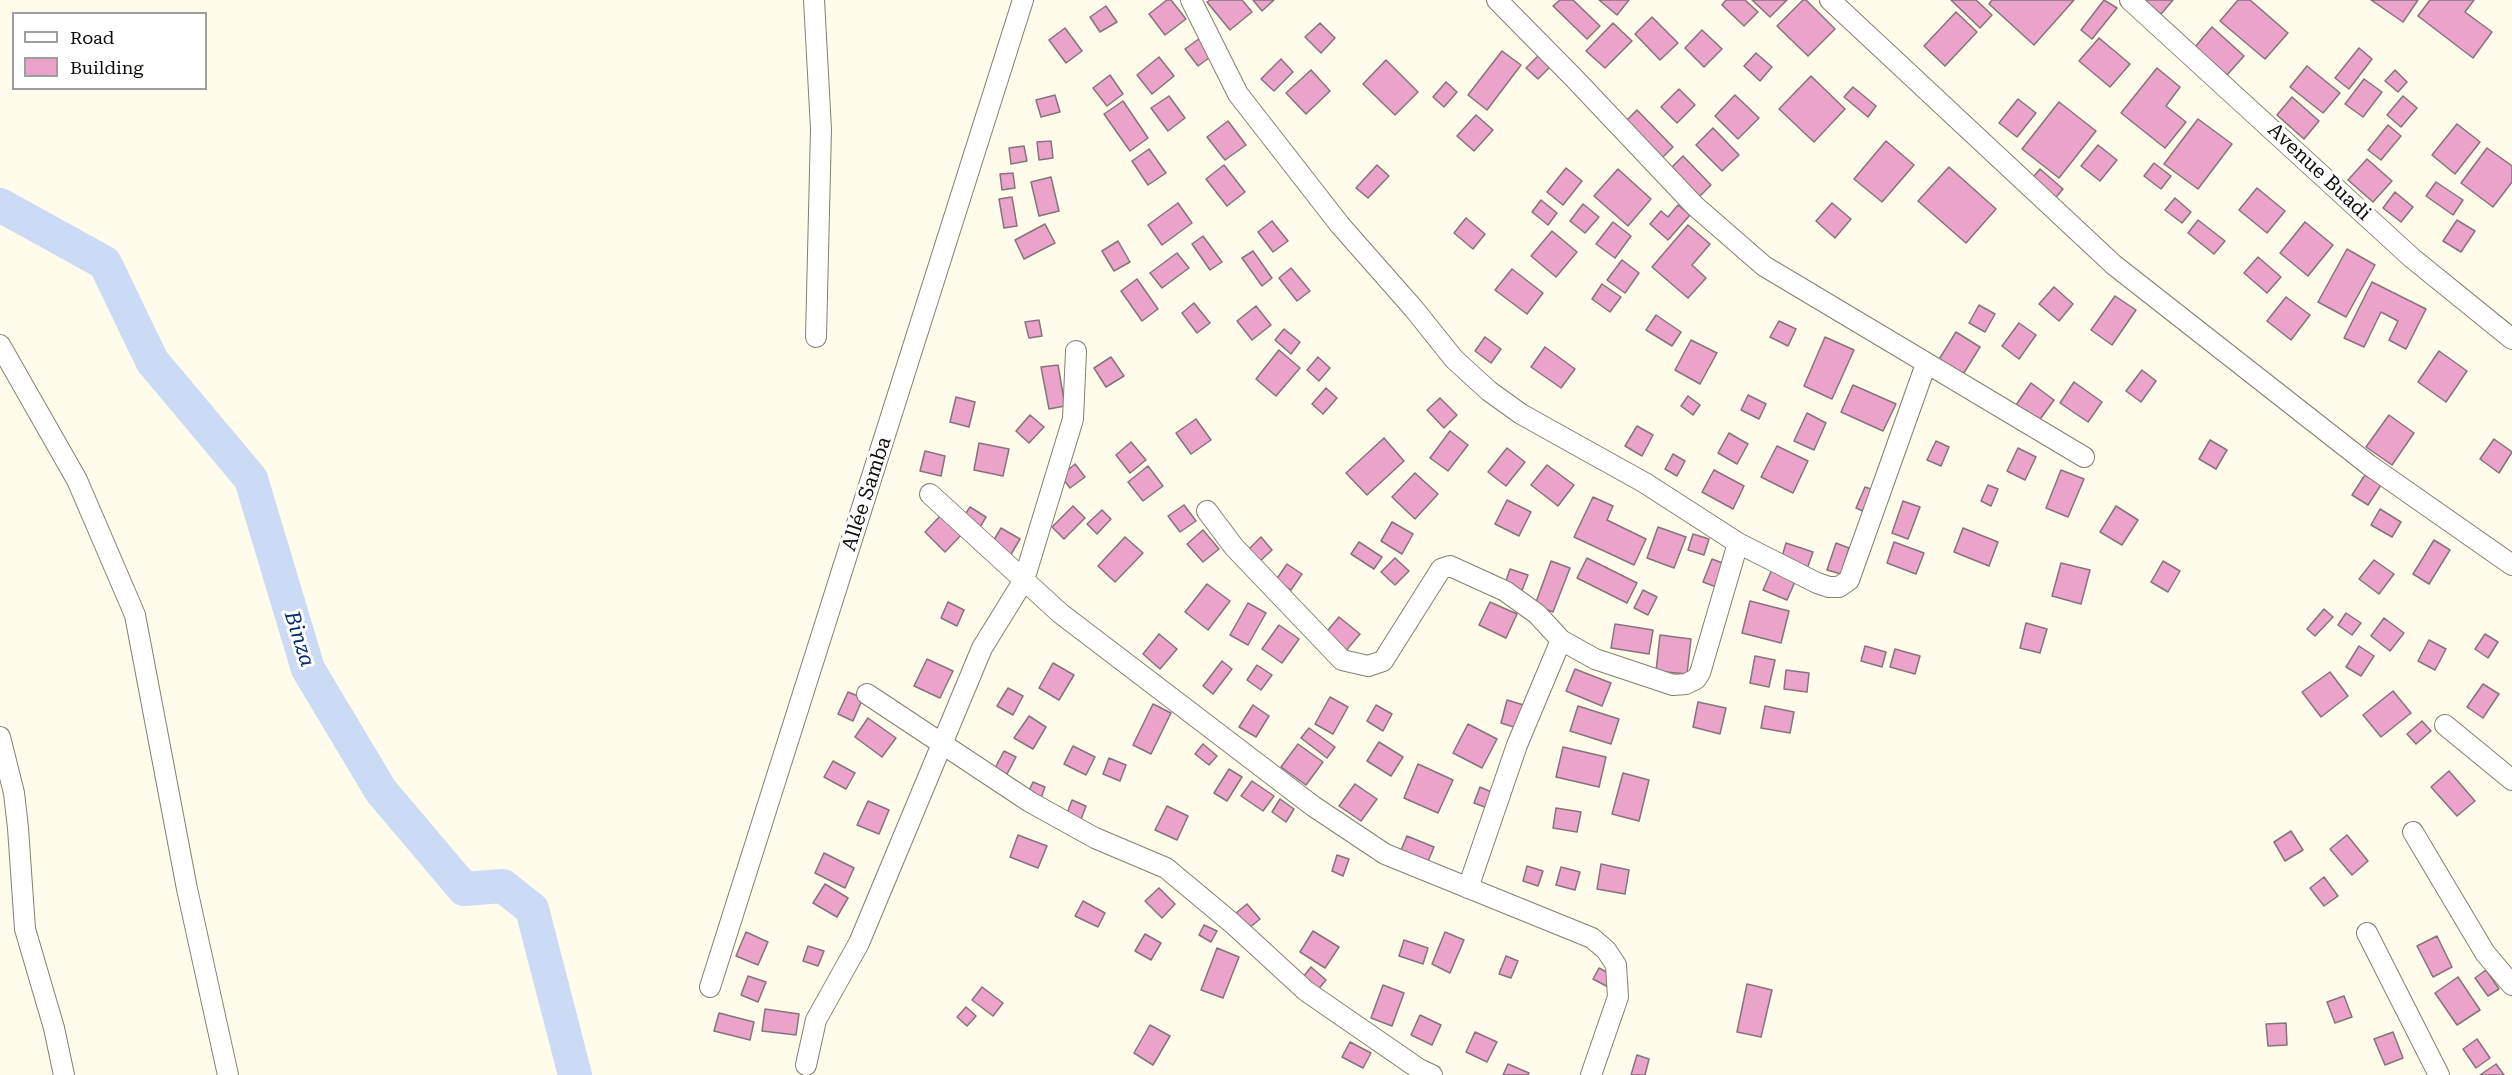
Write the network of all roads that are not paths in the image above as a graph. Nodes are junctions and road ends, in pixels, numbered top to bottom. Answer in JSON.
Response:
{"nodes":[{"id":1,"x":814,"y":0,"type":"edge"},
{"id":2,"x":1023,"y":0,"type":"edge"},
{"id":3,"x":1191,"y":0,"type":"edge"},
{"id":4,"x":1497,"y":0,"type":"edge"},
{"id":5,"x":1830,"y":0,"type":"edge"},
{"id":6,"x":2130,"y":0,"type":"edge"},
{"id":7,"x":816,"y":337,"type":"dead end"},
{"id":8,"x":2512,"y":339,"type":"edge"},
{"id":9,"x":0,"y":345,"type":"edge"},
{"id":10,"x":1076,"y":351,"type":"dead end"},
{"id":11,"x":1926,"y":363,"type":"junction"},
{"id":12,"x":2084,"y":457,"type":"dead end"},
{"id":13,"x":930,"y":494,"type":"dead end"},
{"id":14,"x":1208,"y":511,"type":"dead end"},
{"id":15,"x":1738,"y":543,"type":"junction"},
{"id":16,"x":2512,"y":565,"type":"edge"},
{"id":17,"x":1024,"y":580,"type":"junction"},
{"id":18,"x":1561,"y":640,"type":"junction"},
{"id":19,"x":867,"y":693,"type":"dead end"},
{"id":20,"x":2445,"y":725,"type":"dead end"},
{"id":21,"x":0,"y":737,"type":"edge"},
{"id":22,"x":942,"y":743,"type":"junction"},
{"id":23,"x":2512,"y":780,"type":"edge"},
{"id":24,"x":2413,"y":832,"type":"dead end"},
{"id":25,"x":1468,"y":888,"type":"junction"},
{"id":26,"x":2367,"y":933,"type":"dead end"},
{"id":27,"x":2512,"y":985,"type":"edge"},
{"id":28,"x":710,"y":987,"type":"dead end"},
{"id":29,"x":806,"y":1065,"type":"dead end"},
{"id":30,"x":64,"y":1075,"type":"edge"},
{"id":31,"x":228,"y":1075,"type":"edge"},
{"id":32,"x":1432,"y":1075,"type":"edge"},
{"id":33,"x":1592,"y":1075,"type":"edge"},
{"id":34,"x":2439,"y":1075,"type":"edge"}],
"edges":[{"from":1,"to":7,"type":"street"},
{"from":2,"to":28,"type":"street","name":"Allée Samba"},
{"from":3,"to":15,"type":"street"},
{"from":4,"to":11,"type":"street"},
{"from":5,"to":16,"type":"street"},
{"from":6,"to":8,"type":"street","name":"Avenue Buadi"},
{"from":9,"to":31,"type":"street"},
{"from":10,"to":17,"type":"street"},
{"from":11,"to":12,"type":"street"},
{"from":11,"to":15,"type":"street"},
{"from":13,"to":17,"type":"street"},
{"from":14,"to":18,"type":"street"},
{"from":15,"to":18,"type":"street"},
{"from":17,"to":22,"type":"street"},
{"from":17,"to":25,"type":"street"},
{"from":18,"to":25,"type":"street"},
{"from":19,"to":22,"type":"street"},
{"from":20,"to":23,"type":"street"},
{"from":21,"to":30,"type":"street"},
{"from":22,"to":29,"type":"street"},
{"from":22,"to":32,"type":"street"},
{"from":24,"to":27,"type":"street"},
{"from":25,"to":33,"type":"street"},
{"from":26,"to":34,"type":"street"}]}
